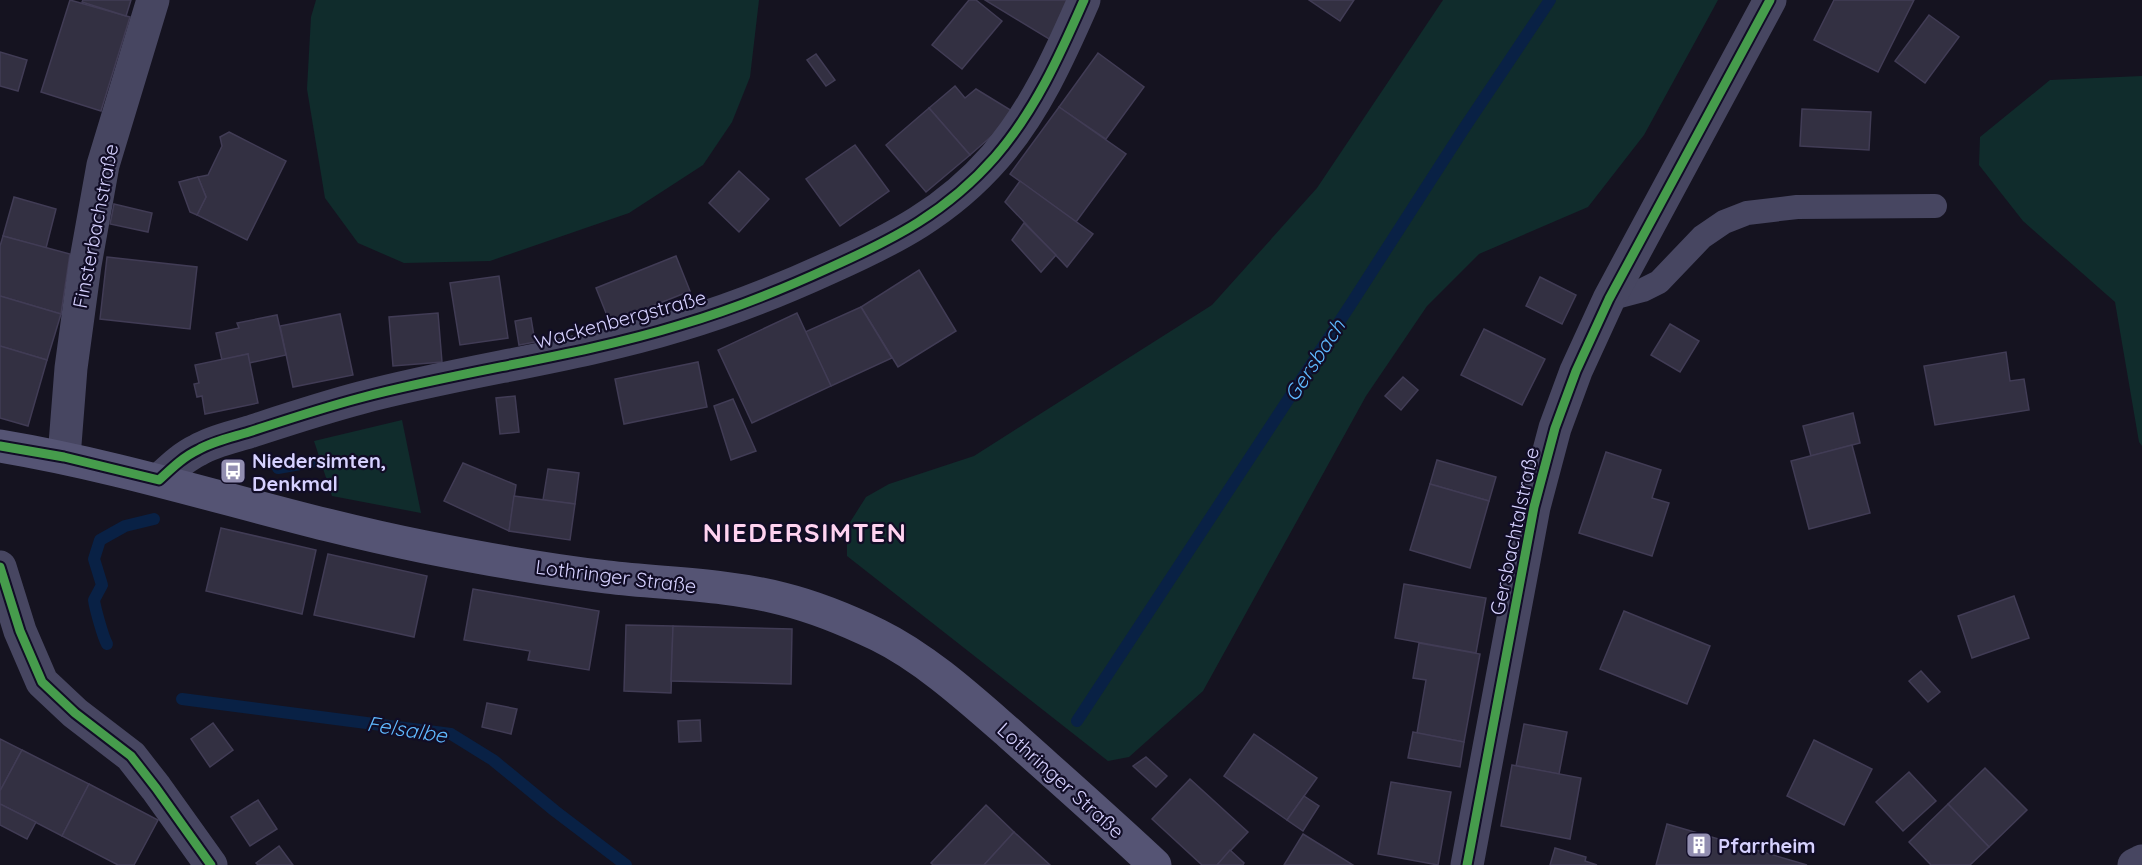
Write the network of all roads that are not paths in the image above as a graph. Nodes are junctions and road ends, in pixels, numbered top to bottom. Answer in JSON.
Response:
{"nodes":[{"id":1,"x":153,"y":0,"type":"edge"},
{"id":2,"x":1084,"y":0,"type":"edge"},
{"id":3,"x":1770,"y":0,"type":"edge"},
{"id":4,"x":1935,"y":206,"type":"dead end"},
{"id":5,"x":1609,"y":299,"type":"junction"},
{"id":6,"x":0,"y":446,"type":"edge"},
{"id":7,"x":64,"y":457,"type":"junction"},
{"id":8,"x":159,"y":480,"type":"junction"},
{"id":9,"x":0,"y":567,"type":"edge"},
{"id":10,"x":2142,"y":861,"type":"edge"},
{"id":11,"x":211,"y":865,"type":"edge"},
{"id":12,"x":1155,"y":865,"type":"edge"},
{"id":13,"x":1467,"y":865,"type":"edge"},
{"id":14,"x":2134,"y":865,"type":"edge"}],
"edges":[{"from":1,"to":7,"type":"street","name":"Finsterbachstraße"},
{"from":2,"to":8,"type":"street","name":"Wackenbergstraße"},
{"from":3,"to":5,"type":"street","name":"Gersbachtalstraße"},
{"from":4,"to":5,"type":"lane"},
{"from":5,"to":13,"type":"street","name":"Gersbachtalstraße"},
{"from":6,"to":7,"type":"main road","name":"Lothringer Straße"},
{"from":7,"to":8,"type":"main road","name":"Lothringer Straße"},
{"from":8,"to":12,"type":"main road","name":"Lothringer Straße"},
{"from":9,"to":11,"type":"street"},
{"from":10,"to":14,"type":"street"}]}
